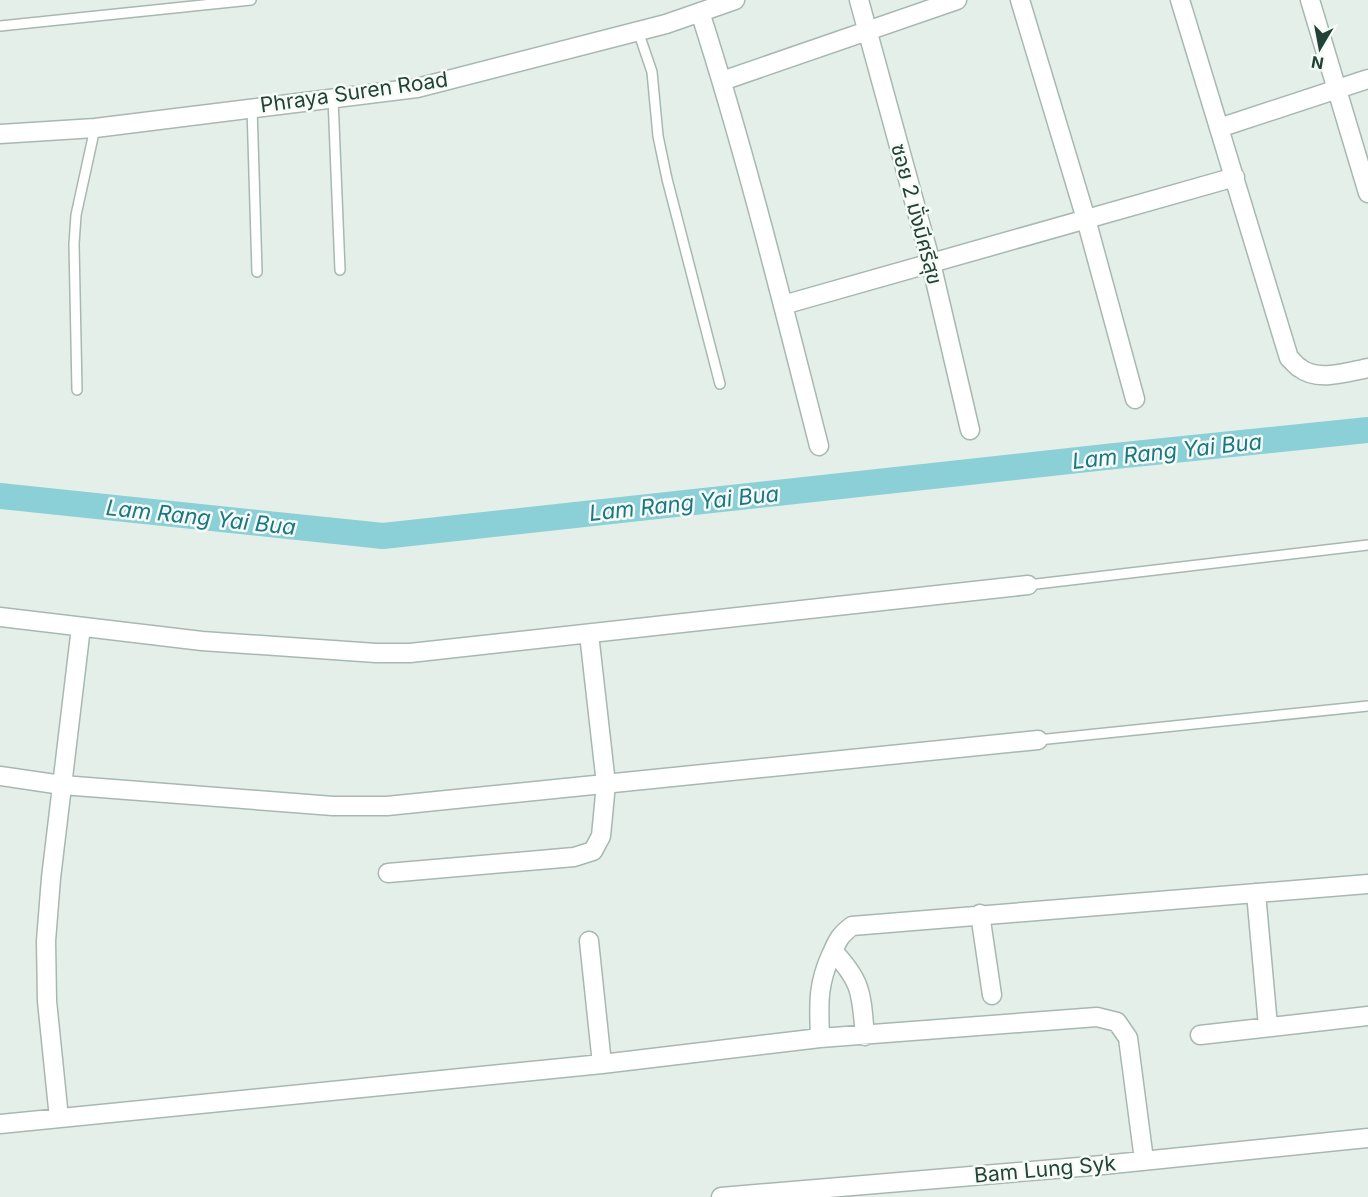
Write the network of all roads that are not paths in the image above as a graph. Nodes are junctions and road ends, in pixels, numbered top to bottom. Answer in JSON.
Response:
{"nodes":[{"id":1,"x":251,"y":0,"type":"edge"},
{"id":2,"x":735,"y":0,"type":"edge"},
{"id":3,"x":859,"y":0,"type":"edge"},
{"id":4,"x":957,"y":0,"type":"edge"},
{"id":5,"x":1020,"y":0,"type":"edge"},
{"id":6,"x":1180,"y":0,"type":"edge"},
{"id":7,"x":1310,"y":0,"type":"edge"},
{"id":8,"x":700,"y":12,"type":"junction"},
{"id":9,"x":0,"y":26,"type":"edge"},
{"id":10,"x":638,"y":31,"type":"junction"},
{"id":11,"x":868,"y":31,"type":"junction"},
{"id":12,"x":1368,"y":79,"type":"edge"},
{"id":13,"x":722,"y":81,"type":"junction"},
{"id":14,"x":1337,"y":89,"type":"junction"},
{"id":15,"x":333,"y":98,"type":"junction"},
{"id":16,"x":252,"y":107,"type":"junction"},
{"id":17,"x":95,"y":128,"type":"junction"},
{"id":18,"x":1219,"y":128,"type":"junction"},
{"id":19,"x":0,"y":134,"type":"edge"},
{"id":20,"x":1235,"y":177,"type":"junction"},
{"id":21,"x":1368,"y":193,"type":"edge"},
{"id":22,"x":1086,"y":219,"type":"junction"},
{"id":23,"x":931,"y":263,"type":"junction"},
{"id":24,"x":339,"y":270,"type":"dead end"},
{"id":25,"x":256,"y":272,"type":"dead end"},
{"id":26,"x":783,"y":305,"type":"junction"},
{"id":27,"x":1368,"y":368,"type":"edge"},
{"id":28,"x":720,"y":384,"type":"dead end"},
{"id":29,"x":77,"y":390,"type":"dead end"},
{"id":30,"x":1135,"y":399,"type":"dead end"},
{"id":31,"x":970,"y":430,"type":"dead end"},
{"id":32,"x":819,"y":446,"type":"dead end"},
{"id":33,"x":1368,"y":545,"type":"edge"},
{"id":34,"x":1028,"y":585,"type":"joint"},
{"id":35,"x":0,"y":617,"type":"edge"},
{"id":36,"x":81,"y":627,"type":"junction"},
{"id":37,"x":589,"y":634,"type":"junction"},
{"id":38,"x":1368,"y":706,"type":"edge"},
{"id":39,"x":1038,"y":740,"type":"joint"},
{"id":40,"x":0,"y":776,"type":"edge"},
{"id":41,"x":62,"y":784,"type":"junction"},
{"id":42,"x":606,"y":784,"type":"junction"},
{"id":43,"x":388,"y":873,"type":"dead end"},
{"id":44,"x":1368,"y":884,"type":"edge"},
{"id":45,"x":1256,"y":894,"type":"junction"},
{"id":46,"x":980,"y":914,"type":"junction"},
{"id":47,"x":588,"y":941,"type":"dead end"},
{"id":48,"x":833,"y":951,"type":"junction"},
{"id":49,"x":992,"y":995,"type":"dead end"},
{"id":50,"x":1368,"y":1016,"type":"edge"},
{"id":51,"x":1268,"y":1026,"type":"junction"},
{"id":52,"x":1200,"y":1035,"type":"dead end"},
{"id":53,"x":866,"y":1036,"type":"junction"},
{"id":54,"x":820,"y":1038,"type":"junction"},
{"id":55,"x":602,"y":1064,"type":"junction"},
{"id":56,"x":59,"y":1118,"type":"junction"},
{"id":57,"x":0,"y":1124,"type":"edge"},
{"id":58,"x":1368,"y":1138,"type":"edge"},
{"id":59,"x":1144,"y":1160,"type":"junction"},
{"id":60,"x":721,"y":1197,"type":"edge"}],
"edges":[{"from":1,"to":9,"type":"lane"},
{"from":2,"to":8,"type":"street","name":"Phraya Suren Road"},
{"from":3,"to":11,"type":"street","name":"ซอย 2 มั่งมีศรีสุข"},
{"from":4,"to":11,"type":"street"},
{"from":5,"to":22,"type":"street"},
{"from":6,"to":18,"type":"street"},
{"from":7,"to":14,"type":"street"},
{"from":8,"to":10,"type":"street","name":"Phraya Suren Road"},
{"from":8,"to":13,"type":"street"},
{"from":10,"to":15,"type":"street","name":"Phraya Suren Road"},
{"from":10,"to":28,"type":"lane"},
{"from":11,"to":13,"type":"street"},
{"from":11,"to":23,"type":"street","name":"ซอย 2 มั่งมีศรีสุข"},
{"from":12,"to":14,"type":"street"},
{"from":13,"to":26,"type":"street"},
{"from":14,"to":18,"type":"street"},
{"from":14,"to":21,"type":"street"},
{"from":15,"to":16,"type":"street","name":"Phraya Suren Road"},
{"from":15,"to":24,"type":"lane"},
{"from":16,"to":17,"type":"street","name":"Phraya Suren Road"},
{"from":16,"to":25,"type":"lane"},
{"from":17,"to":19,"type":"street","name":"Phraya Suren Road"},
{"from":17,"to":29,"type":"lane"},
{"from":18,"to":20,"type":"street"},
{"from":20,"to":22,"type":"street"},
{"from":20,"to":27,"type":"street"},
{"from":22,"to":23,"type":"street"},
{"from":22,"to":30,"type":"street"},
{"from":23,"to":26,"type":"street"},
{"from":23,"to":31,"type":"street","name":"ซอย 2 มั่งมีศรีสุข"},
{"from":26,"to":32,"type":"street"},
{"from":33,"to":34,"type":"lane"},
{"from":34,"to":37,"type":"street"},
{"from":35,"to":36,"type":"street"},
{"from":36,"to":37,"type":"street"},
{"from":36,"to":41,"type":"street"},
{"from":37,"to":42,"type":"street"},
{"from":38,"to":39,"type":"lane"},
{"from":39,"to":42,"type":"street"},
{"from":40,"to":41,"type":"street"},
{"from":41,"to":42,"type":"street"},
{"from":41,"to":56,"type":"street"},
{"from":42,"to":43,"type":"street"},
{"from":44,"to":45,"type":"street"},
{"from":45,"to":46,"type":"street"},
{"from":45,"to":51,"type":"street"},
{"from":46,"to":48,"type":"street"},
{"from":46,"to":49,"type":"street"},
{"from":47,"to":55,"type":"street"},
{"from":48,"to":53,"type":"street"},
{"from":48,"to":54,"type":"street"},
{"from":50,"to":51,"type":"street"},
{"from":51,"to":52,"type":"street"},
{"from":53,"to":54,"type":"street"},
{"from":53,"to":59,"type":"street"},
{"from":54,"to":55,"type":"street"},
{"from":55,"to":56,"type":"street"},
{"from":56,"to":57,"type":"street"},
{"from":58,"to":59,"type":"street","name":"Bam Lung Syk"},
{"from":59,"to":60,"type":"street","name":"Bam Lung Syk"}]}
